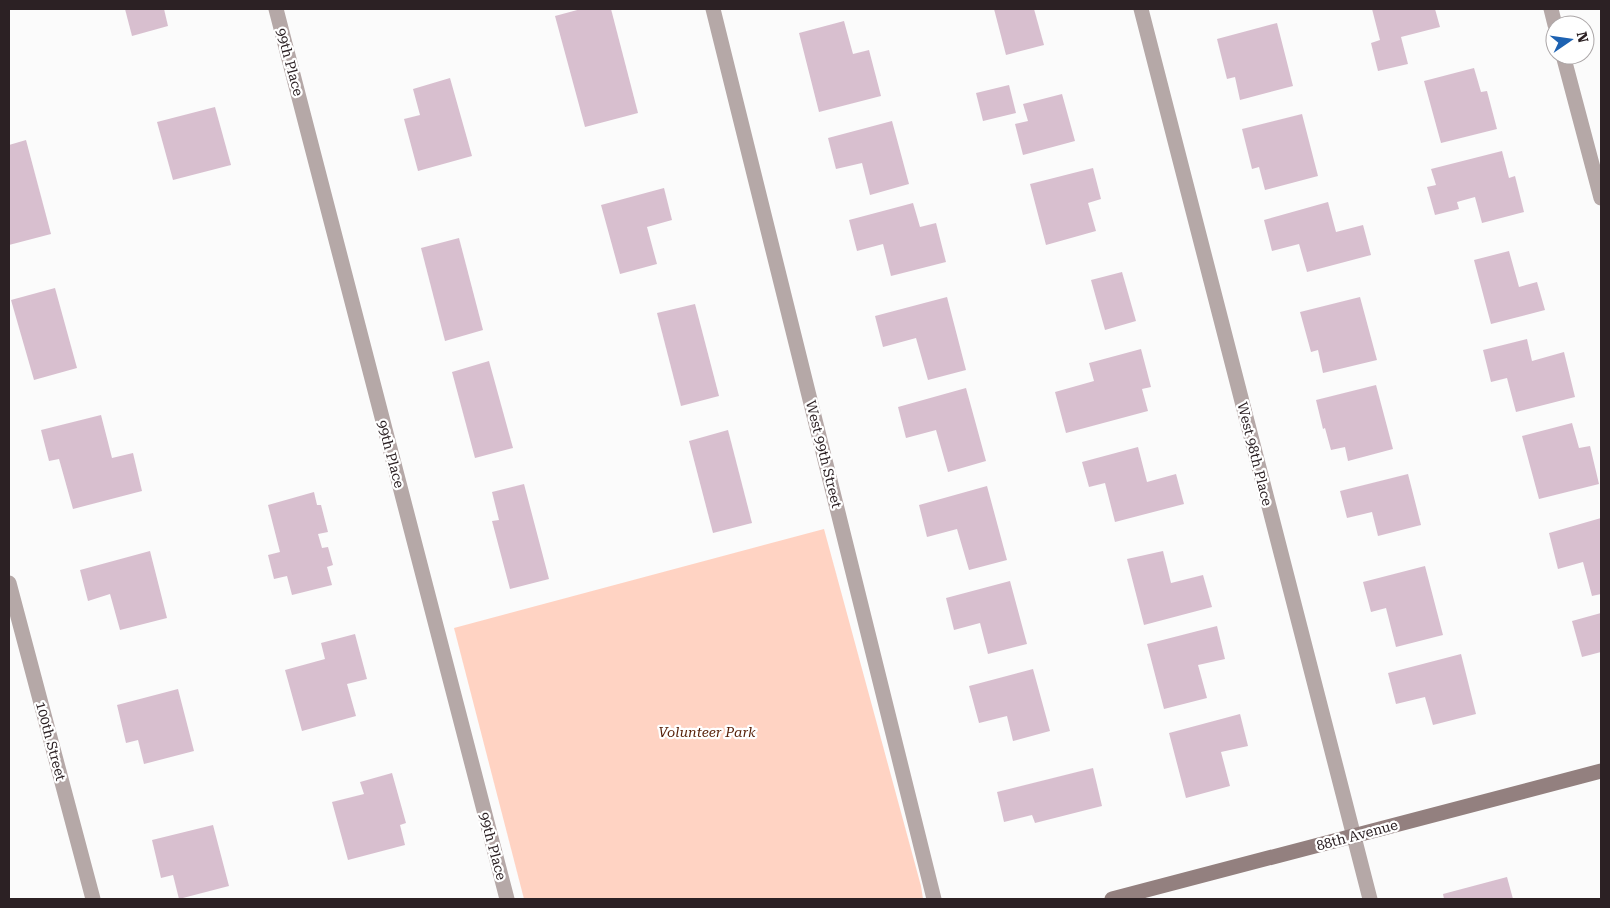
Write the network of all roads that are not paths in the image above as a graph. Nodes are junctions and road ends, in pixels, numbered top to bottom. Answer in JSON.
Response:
{"nodes":[{"id":1,"x":276,"y":9,"type":"edge"},
{"id":2,"x":713,"y":9,"type":"edge"},
{"id":3,"x":1141,"y":9,"type":"edge"},
{"id":4,"x":1566,"y":65,"type":"edge"},
{"id":5,"x":1601,"y":198,"type":"edge"},
{"id":6,"x":9,"y":583,"type":"edge"},
{"id":7,"x":1601,"y":771,"type":"edge"},
{"id":8,"x":1353,"y":836,"type":"junction"},
{"id":9,"x":93,"y":899,"type":"edge"},
{"id":10,"x":507,"y":899,"type":"edge"},
{"id":11,"x":934,"y":899,"type":"edge"},
{"id":12,"x":1112,"y":899,"type":"edge"},
{"id":13,"x":1370,"y":899,"type":"edge"}],
"edges":[{"from":1,"to":10,"type":"street","name":"99th Place"},
{"from":2,"to":11,"type":"street","name":"West 99th Street"},
{"from":3,"to":8,"type":"street","name":"West 98th Place"},
{"from":4,"to":5,"type":"street"},
{"from":6,"to":9,"type":"street","name":"100th Street"},
{"from":7,"to":8,"type":"street","name":"88th Avenue"},
{"from":8,"to":12,"type":"street","name":"88th Avenue"},
{"from":8,"to":13,"type":"street","name":"West 98th Place"}]}
